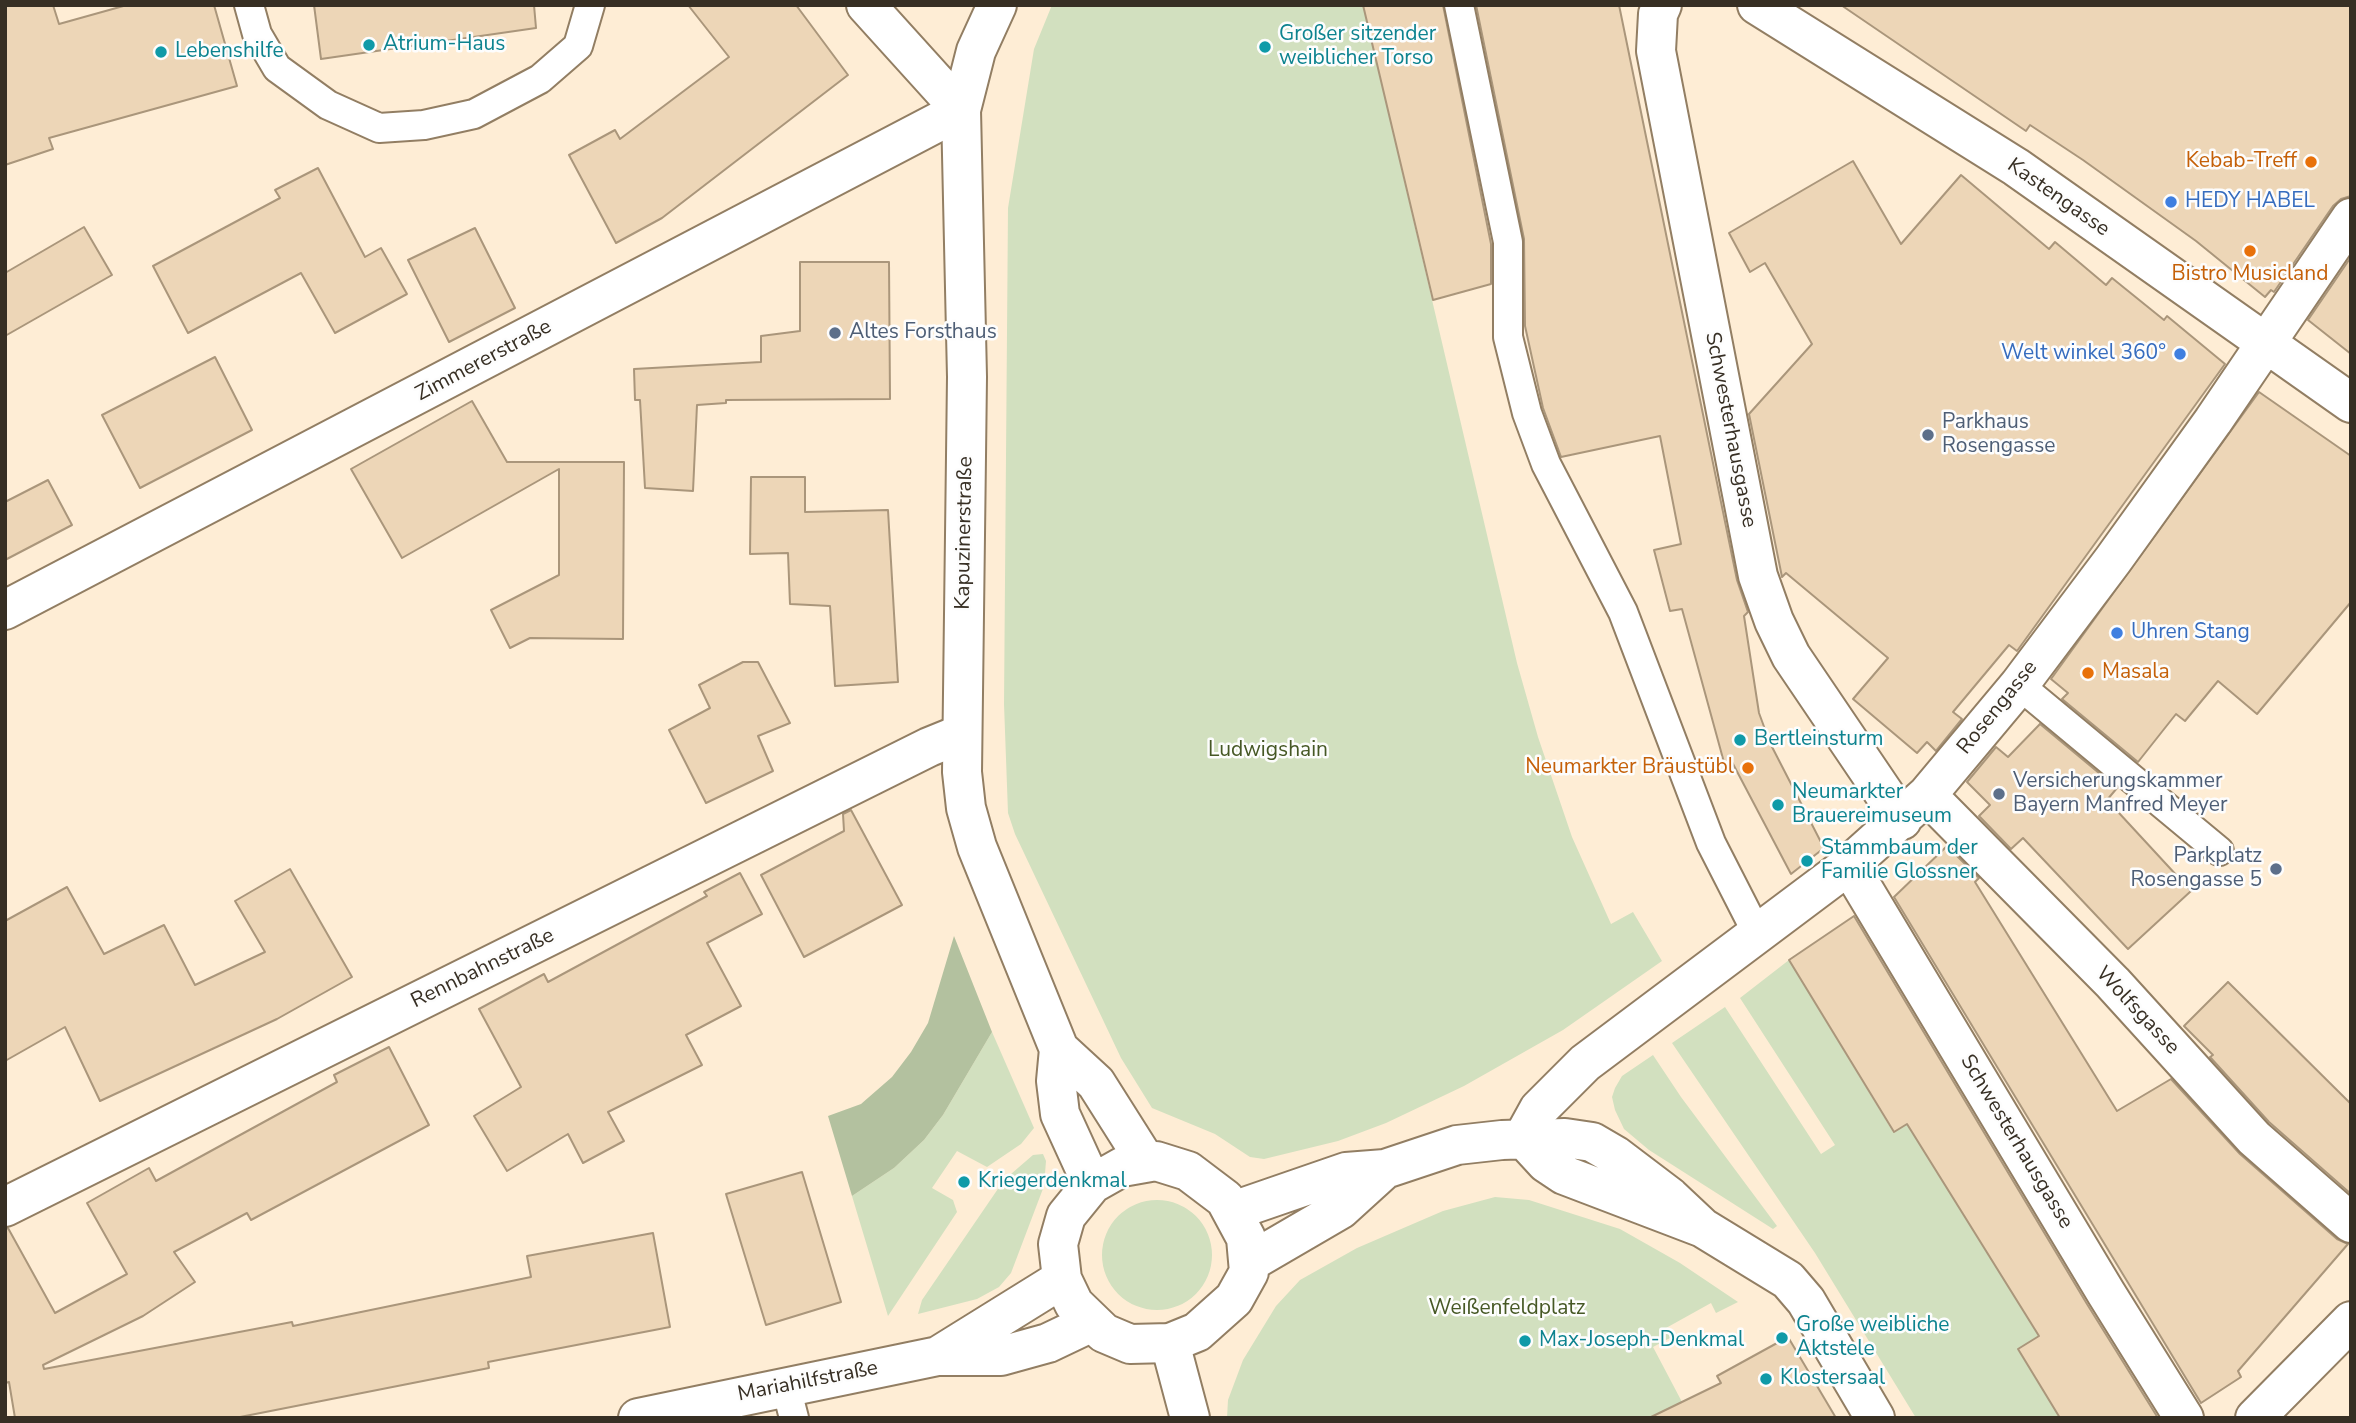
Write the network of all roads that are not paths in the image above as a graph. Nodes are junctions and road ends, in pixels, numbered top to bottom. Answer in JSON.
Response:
{"nodes":[{"id":1,"x":248,"y":5,"type":"edge"},
{"id":2,"x":590,"y":5,"type":"edge"},
{"id":3,"x":866,"y":5,"type":"edge"},
{"id":4,"x":997,"y":5,"type":"edge"},
{"id":5,"x":1460,"y":5,"type":"edge"},
{"id":6,"x":1662,"y":5,"type":"edge"},
{"id":7,"x":1757,"y":5,"type":"edge"},
{"id":8,"x":961,"y":110,"type":"junction"},
{"id":9,"x":2351,"y":218,"type":"edge"},
{"id":10,"x":2266,"y":343,"type":"junction"},
{"id":11,"x":2351,"y":403,"type":"edge"},
{"id":12,"x":5,"y":610,"type":"edge"},
{"id":13,"x":2019,"y":685,"type":"junction"},
{"id":14,"x":961,"y":734,"type":"junction"},
{"id":15,"x":1915,"y":807,"type":"junction"},
{"id":16,"x":2219,"y":851,"type":"dead end"},
{"id":17,"x":1849,"y":864,"type":"junction"},
{"id":18,"x":1757,"y":933,"type":"junction"},
{"id":19,"x":1059,"y":1049,"type":"junction"},
{"id":20,"x":1523,"y":1138,"type":"junction"},
{"id":21,"x":1146,"y":1161,"type":"junction"},
{"id":22,"x":1385,"y":1169,"type":"junction"},
{"id":23,"x":1092,"y":1184,"type":"junction"},
{"id":24,"x":5,"y":1207,"type":"edge"},
{"id":25,"x":1233,"y":1211,"type":"junction"},
{"id":26,"x":2351,"y":1223,"type":"edge"},
{"id":27,"x":1250,"y":1262,"type":"junction"},
{"id":28,"x":1062,"y":1279,"type":"junction"},
{"id":29,"x":2351,"y":1321,"type":"edge"},
{"id":30,"x":1090,"y":1323,"type":"junction"},
{"id":31,"x":1170,"y":1343,"type":"junction"},
{"id":32,"x":938,"y":1356,"type":"junction"},
{"id":33,"x":790,"y":1402,"type":"edge"},
{"id":34,"x":644,"y":1417,"type":"edge"},
{"id":35,"x":1190,"y":1418,"type":"edge"},
{"id":36,"x":1875,"y":1418,"type":"edge"},
{"id":37,"x":2184,"y":1418,"type":"edge"},
{"id":38,"x":2255,"y":1418,"type":"edge"}],
"edges":[{"from":1,"to":2,"type":"lane"},
{"from":3,"to":8,"type":"street"},
{"from":4,"to":8,"type":"street","name":"Kapuzinerstraße"},
{"from":5,"to":18,"type":"lane"},
{"from":6,"to":15,"type":"street","name":"Schwesterhausgasse"},
{"from":7,"to":10,"type":"street","name":"Kastengasse"},
{"from":8,"to":12,"type":"street","name":"Zimmererstraße"},
{"from":8,"to":14,"type":"street","name":"Kapuzinerstraße"},
{"from":9,"to":10,"type":"street","name":"Rosengasse"},
{"from":10,"to":11,"type":"street","name":"Kastengasse"},
{"from":10,"to":13,"type":"street","name":"Rosengasse"},
{"from":13,"to":15,"type":"street","name":"Rosengasse"},
{"from":13,"to":16,"type":"lane"},
{"from":14,"to":19,"type":"street","name":"Kapuzinerstraße"},
{"from":14,"to":24,"type":"street","name":"Rennbahnstraße"},
{"from":15,"to":17,"type":"street","name":"Rosengasse"},
{"from":15,"to":26,"type":"street","name":"Wolfsgasse"},
{"from":17,"to":18,"type":"street","name":"Rosengasse"},
{"from":17,"to":37,"type":"street","name":"Schwesterhausgasse"},
{"from":18,"to":20,"type":"street","name":"Rosengasse"},
{"from":19,"to":21,"type":"street","name":"Kapuzinerstraße"},
{"from":19,"to":23,"type":"street","name":"Kapuzinerstraße"},
{"from":20,"to":22,"type":"street"},
{"from":20,"to":36,"type":"street"},
{"from":21,"to":23,"type":"street"},
{"from":21,"to":25,"type":"street"},
{"from":22,"to":25,"type":"street"},
{"from":22,"to":27,"type":"street"},
{"from":23,"to":28,"type":"street"},
{"from":25,"to":27,"type":"street"},
{"from":27,"to":31,"type":"street"},
{"from":28,"to":30,"type":"street"},
{"from":28,"to":32,"type":"street","name":"Mariahilfstraße"},
{"from":29,"to":38,"type":"street"},
{"from":30,"to":31,"type":"street"},
{"from":30,"to":32,"type":"street","name":"Mariahilfstraße"},
{"from":31,"to":35,"type":"street"},
{"from":32,"to":33,"type":"street","name":"Mariahilfstraße"},
{"from":33,"to":34,"type":"street","name":"Mariahilfstraße"}]}
